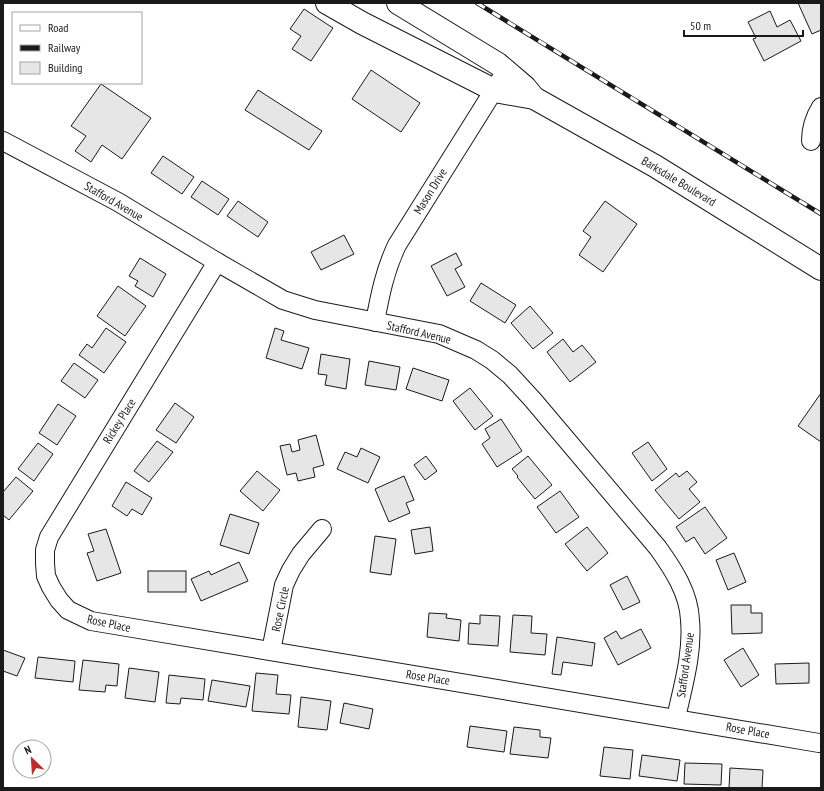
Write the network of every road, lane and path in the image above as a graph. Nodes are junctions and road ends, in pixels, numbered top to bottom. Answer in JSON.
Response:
{"nodes":[{"id":1,"x":327,"y":3,"type":"edge"},
{"id":2,"x":398,"y":3,"type":"edge"},
{"id":3,"x":506,"y":70,"type":"junction"},
{"id":4,"x":494,"y":90,"type":"junction"},
{"id":5,"x":534,"y":98,"type":"junction"},
{"id":6,"x":821,"y":108,"type":"edge"},
{"id":7,"x":3,"y":141,"type":"edge"},
{"id":8,"x":811,"y":141,"type":"dead end"},
{"id":9,"x":217,"y":262,"type":"junction"},
{"id":10,"x":821,"y":269,"type":"edge"},
{"id":11,"x":375,"y":322,"type":"junction"},
{"id":12,"x":322,"y":529,"type":"dead end"},
{"id":13,"x":51,"y":587,"type":"joint"},
{"id":14,"x":271,"y":651,"type":"junction"},
{"id":15,"x":676,"y":718,"type":"junction"},
{"id":16,"x":819,"y":743,"type":"dead end"}],
"edges":[{"from":1,"to":4,"type":"main road","name":"Barksdale Boulevard"},
{"from":2,"to":3,"type":"main road","name":"Barksdale Boulevard"},
{"from":3,"to":4,"type":"street","name":"Mason Drive"},
{"from":3,"to":5,"type":"main road","name":"Barksdale Boulevard"},
{"from":4,"to":5,"type":"main road","name":"Barksdale Boulevard"},
{"from":4,"to":11,"type":"street","name":"Mason Drive"},
{"from":5,"to":10,"type":"main road","name":"Barksdale Boulevard"},
{"from":6,"to":8,"type":"street"},
{"from":7,"to":9,"type":"street","name":"Stafford Avenue"},
{"from":9,"to":11,"type":"street","name":"Stafford Avenue"},
{"from":9,"to":13,"type":"street","name":"Rickey Place"},
{"from":11,"to":15,"type":"street","name":"Stafford Avenue"},
{"from":12,"to":14,"type":"street","name":"Rose Circle"},
{"from":13,"to":14,"type":"street","name":"Rose Place"},
{"from":14,"to":15,"type":"street","name":"Rose Place"},
{"from":15,"to":16,"type":"street","name":"Rose Place"}]}
